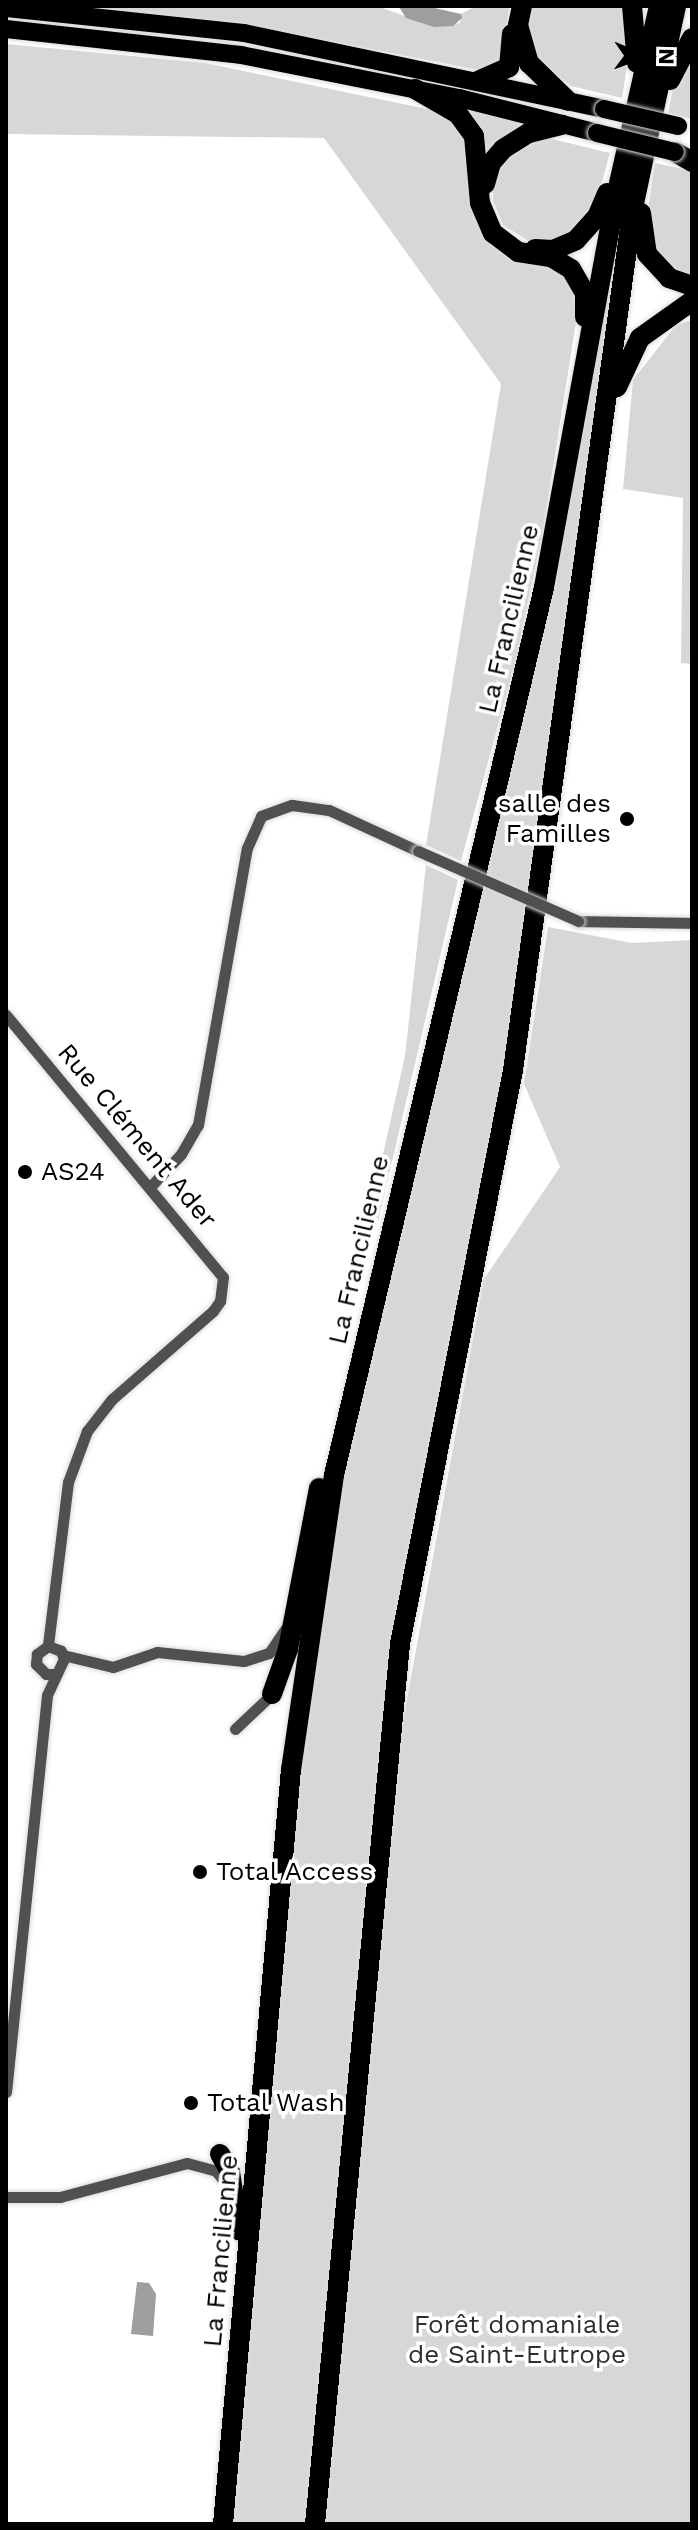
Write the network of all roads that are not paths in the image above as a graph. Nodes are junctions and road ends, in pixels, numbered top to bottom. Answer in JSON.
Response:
{"nodes":[{"id":1,"x":516,"y":6,"type":"edge"},
{"id":2,"x":522,"y":6,"type":"edge"},
{"id":3,"x":632,"y":6,"type":"edge"},
{"id":4,"x":659,"y":6,"type":"edge"},
{"id":5,"x":676,"y":6,"type":"edge"},
{"id":6,"x":6,"y":8,"type":"edge"},
{"id":7,"x":6,"y":29,"type":"edge"},
{"id":8,"x":692,"y":38,"type":"edge"},
{"id":9,"x":641,"y":78,"type":"junction"},
{"id":10,"x":478,"y":81,"type":"junction"},
{"id":11,"x":415,"y":89,"type":"junction"},
{"id":12,"x":658,"y":91,"type":"junction"},
{"id":13,"x":568,"y":101,"type":"junction"},
{"id":14,"x":562,"y":125,"type":"junction"},
{"id":15,"x":685,"y":128,"type":"edge"},
{"id":16,"x":686,"y":156,"type":"edge"},
{"id":17,"x":621,"y":169,"type":"junction"},
{"id":18,"x":636,"y":192,"type":"junction"},
{"id":19,"x":692,"y":286,"type":"edge"},
{"id":20,"x":692,"y":301,"type":"edge"},
{"id":21,"x":590,"y":343,"type":"junction"},
{"id":22,"x":604,"y":411,"type":"junction"},
{"id":23,"x":692,"y":923,"type":"edge"},
{"id":24,"x":6,"y":1015,"type":"edge"},
{"id":25,"x":151,"y":1186,"type":"junction"},
{"id":26,"x":365,"y":1333,"type":"junction"},
{"id":27,"x":301,"y":1570,"type":"junction"},
{"id":28,"x":54,"y":1631,"type":"junction"},
{"id":29,"x":48,"y":1646,"type":"junction"},
{"id":30,"x":62,"y":1653,"type":"junction"},
{"id":31,"x":42,"y":1671,"type":"junction"},
{"id":32,"x":55,"y":1674,"type":"junction"},
{"id":33,"x":272,"y":1694,"type":"joint"},
{"id":34,"x":47,"y":1695,"type":"junction"},
{"id":35,"x":235,"y":1729,"type":"dead end"},
{"id":36,"x":6,"y":2092,"type":"edge"},
{"id":37,"x":220,"y":2154,"type":"dead end"},
{"id":38,"x":234,"y":2193,"type":"junction"},
{"id":39,"x":6,"y":2197,"type":"edge"},
{"id":40,"x":238,"y":2357,"type":"junction"},
{"id":41,"x":223,"y":2524,"type":"edge"},
{"id":42,"x":315,"y":2524,"type":"edge"}],
"edges":[{"from":1,"to":10,"type":"highway"},
{"from":2,"to":13,"type":"highway"},
{"from":3,"to":9,"type":"highway"},
{"from":4,"to":9,"type":"highway","name":"La Francilienne"},
{"from":5,"to":12,"type":"highway"},
{"from":6,"to":10,"type":"main road"},
{"from":7,"to":11,"type":"main road"},
{"from":8,"to":12,"type":"highway"},
{"from":9,"to":17,"type":"highway","name":"La Francilienne"},
{"from":10,"to":13,"type":"main road"},
{"from":11,"to":14,"type":"main road"},
{"from":11,"to":21,"type":"highway"},
{"from":12,"to":18,"type":"highway"},
{"from":13,"to":15,"type":"main road","bridge":true},
{"from":14,"to":16,"type":"main road","bridge":true},
{"from":14,"to":17,"type":"highway"},
{"from":17,"to":21,"type":"highway","name":"La Francilienne"},
{"from":18,"to":19,"type":"highway"},
{"from":18,"to":22,"type":"highway"},
{"from":20,"to":22,"type":"highway"},
{"from":21,"to":26,"type":"highway","name":"La Francilienne"},
{"from":22,"to":42,"type":"highway"},
{"from":23,"to":25,"type":"street","bridge":true},
{"from":24,"to":25,"type":"street","name":"Rue Clément Ader"},
{"from":25,"to":28,"type":"street","name":"Rue Clément Ader"},
{"from":26,"to":27,"type":"highway"},
{"from":26,"to":40,"type":"highway","name":"La Francilienne"},
{"from":27,"to":30,"type":"street"},
{"from":27,"to":33,"type":"highway"},
{"from":28,"to":29,"type":"street"},
{"from":28,"to":30,"type":"street"},
{"from":29,"to":30,"type":"street"},
{"from":29,"to":31,"type":"street"},
{"from":30,"to":32,"type":"street"},
{"from":31,"to":32,"type":"street"},
{"from":31,"to":34,"type":"street"},
{"from":32,"to":34,"type":"street"},
{"from":33,"to":35,"type":"street"},
{"from":34,"to":36,"type":"street"},
{"from":37,"to":38,"type":"highway"},
{"from":38,"to":39,"type":"street"},
{"from":38,"to":40,"type":"highway"},
{"from":40,"to":41,"type":"highway","name":"La Francilienne"}]}
